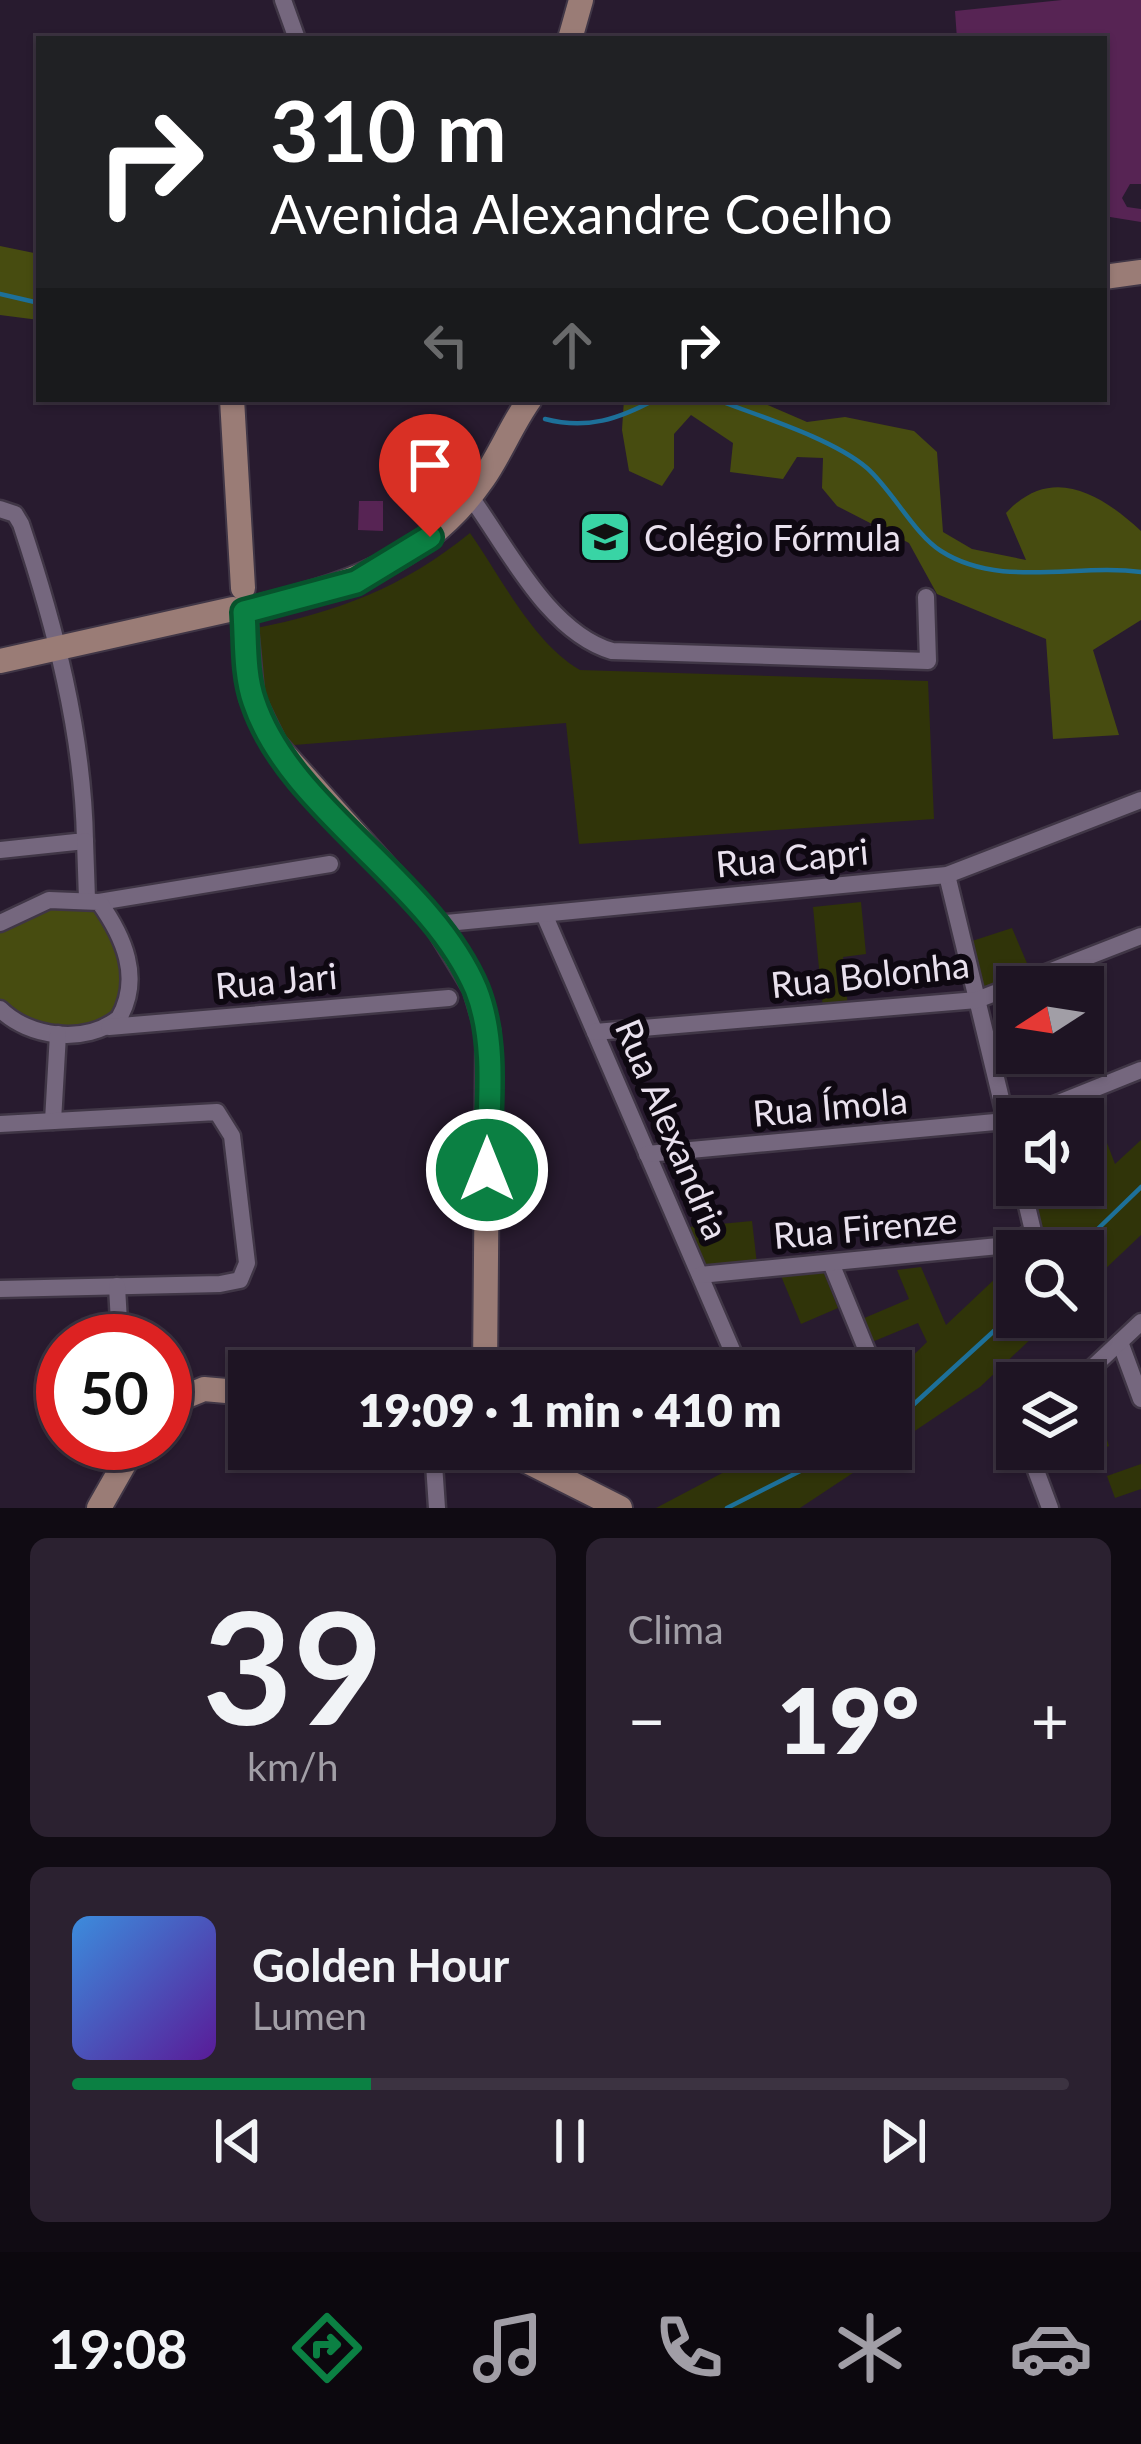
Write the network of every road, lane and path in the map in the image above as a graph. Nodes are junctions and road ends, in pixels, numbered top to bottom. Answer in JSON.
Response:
{"nodes":[{"id":1,"x":283,"y":0,"type":"edge"},
{"id":2,"x":580,"y":0,"type":"edge"},
{"id":3,"x":296,"y":36,"type":"edge"},
{"id":4,"x":571,"y":36,"type":"edge"},
{"id":5,"x":1141,"y":272,"type":"edge"},
{"id":6,"x":1107,"y":278,"type":"edge"},
{"id":7,"x":232,"y":402,"type":"edge"},
{"id":8,"x":528,"y":402,"type":"edge"},
{"id":9,"x":470,"y":496,"type":"junction"},
{"id":10,"x":0,"y":509,"type":"edge"},
{"id":11,"x":926,"y":596,"type":"dead end"},
{"id":12,"x":241,"y":600,"type":"junction"},
{"id":13,"x":54,"y":647,"type":"junction"},
{"id":14,"x":0,"y":661,"type":"edge"},
{"id":15,"x":1141,"y":800,"type":"edge"},
{"id":16,"x":86,"y":841,"type":"junction"},
{"id":17,"x":0,"y":850,"type":"edge"},
{"id":18,"x":330,"y":864,"type":"dead end"},
{"id":19,"x":947,"y":875,"type":"junction"},
{"id":20,"x":93,"y":901,"type":"junction"},
{"id":21,"x":544,"y":914,"type":"junction"},
{"id":22,"x":0,"y":923,"type":"edge"},
{"id":23,"x":436,"y":924,"type":"junction"},
{"id":24,"x":1141,"y":936,"type":"edge"},
{"id":25,"x":449,"y":998,"type":"dead end"},
{"id":26,"x":977,"y":1000,"type":"junction"},
{"id":27,"x":0,"y":1009,"type":"edge"},
{"id":28,"x":108,"y":1027,"type":"junction"},
{"id":29,"x":595,"y":1032,"type":"junction"},
{"id":30,"x":58,"y":1034,"type":"junction"},
{"id":31,"x":1141,"y":1070,"type":"edge"},
{"id":32,"x":1007,"y":1098,"type":"edge"},
{"id":33,"x":1071,"y":1098,"type":"edge"},
{"id":34,"x":53,"y":1121,"type":"junction"},
{"id":35,"x":996,"y":1123,"type":"edge"},
{"id":36,"x":0,"y":1124,"type":"edge"},
{"id":37,"x":647,"y":1154,"type":"junction"},
{"id":38,"x":1027,"y":1206,"type":"edge"},
{"id":39,"x":831,"y":1263,"type":"junction"},
{"id":40,"x":700,"y":1275,"type":"junction"},
{"id":41,"x":117,"y":1286,"type":"junction"},
{"id":42,"x":0,"y":1289,"type":"edge"},
{"id":43,"x":119,"y":1314,"type":"edge"},
{"id":44,"x":1141,"y":1322,"type":"edge"},
{"id":45,"x":1120,"y":1342,"type":"junction"},
{"id":46,"x":485,"y":1350,"type":"edge"},
{"id":47,"x":732,"y":1350,"type":"edge"},
{"id":48,"x":867,"y":1350,"type":"edge"},
{"id":49,"x":1099,"y":1362,"type":"edge"},
{"id":50,"x":228,"y":1391,"type":"edge"},
{"id":51,"x":192,"y":1394,"type":"edge"},
{"id":52,"x":1141,"y":1400,"type":"edge"},
{"id":53,"x":121,"y":1470,"type":"edge"},
{"id":54,"x":434,"y":1470,"type":"edge"},
{"id":55,"x":545,"y":1470,"type":"edge"},
{"id":56,"x":1036,"y":1470,"type":"edge"},
{"id":57,"x":100,"y":1508,"type":"edge"},
{"id":58,"x":437,"y":1508,"type":"edge"},
{"id":59,"x":620,"y":1508,"type":"edge"},
{"id":60,"x":1050,"y":1508,"type":"edge"}],
"edges":[{"from":1,"to":3,"type":"street"},
{"from":2,"to":4,"type":"main road"},
{"from":5,"to":6,"type":"main road"},
{"from":7,"to":12,"type":"main road"},
{"from":8,"to":9,"type":"main road"},
{"from":9,"to":11,"type":"street"},
{"from":9,"to":12,"type":"main road"},
{"from":10,"to":13,"type":"street"},
{"from":12,"to":13,"type":"main road"},
{"from":12,"to":23,"type":"main road"},
{"from":13,"to":14,"type":"main road"},
{"from":13,"to":16,"type":"street"},
{"from":15,"to":19,"type":"street","name":"Rua Capri"},
{"from":16,"to":17,"type":"street"},
{"from":16,"to":20,"type":"street"},
{"from":18,"to":20,"type":"street"},
{"from":19,"to":21,"type":"street","name":"Rua Capri"},
{"from":19,"to":26,"type":"street"},
{"from":20,"to":22,"type":"street"},
{"from":20,"to":28,"type":"street"},
{"from":21,"to":23,"type":"street","name":"Rua Capri"},
{"from":21,"to":29,"type":"street","name":"Rua Alexandria"},
{"from":23,"to":46,"type":"main road"},
{"from":24,"to":26,"type":"street","name":"Rua Bolonha"},
{"from":25,"to":28,"type":"street","name":"Rua Jari"},
{"from":26,"to":29,"type":"street","name":"Rua Bolonha"},
{"from":26,"to":32,"type":"street"},
{"from":27,"to":30,"type":"street"},
{"from":28,"to":30,"type":"street","name":"Rua Jari"},
{"from":29,"to":37,"type":"street","name":"Rua Alexandria"},
{"from":30,"to":34,"type":"street"},
{"from":31,"to":33,"type":"street","name":"Rua Ímola"},
{"from":34,"to":36,"type":"street"},
{"from":34,"to":41,"type":"street"},
{"from":35,"to":37,"type":"street","name":"Rua Ímola"},
{"from":37,"to":40,"type":"street","name":"Rua Alexandria"},
{"from":38,"to":39,"type":"street","name":"Rua Firenze"},
{"from":39,"to":40,"type":"street","name":"Rua Firenze"},
{"from":39,"to":48,"type":"street"},
{"from":40,"to":47,"type":"street","name":"Rua Alexandria"},
{"from":41,"to":42,"type":"street"},
{"from":41,"to":43,"type":"street"},
{"from":44,"to":45,"type":"street"},
{"from":45,"to":49,"type":"street"},
{"from":45,"to":52,"type":"street"},
{"from":50,"to":51,"type":"main road"},
{"from":53,"to":57,"type":"main road"},
{"from":54,"to":58,"type":"street"},
{"from":55,"to":59,"type":"main road"},
{"from":56,"to":60,"type":"street"}]}
